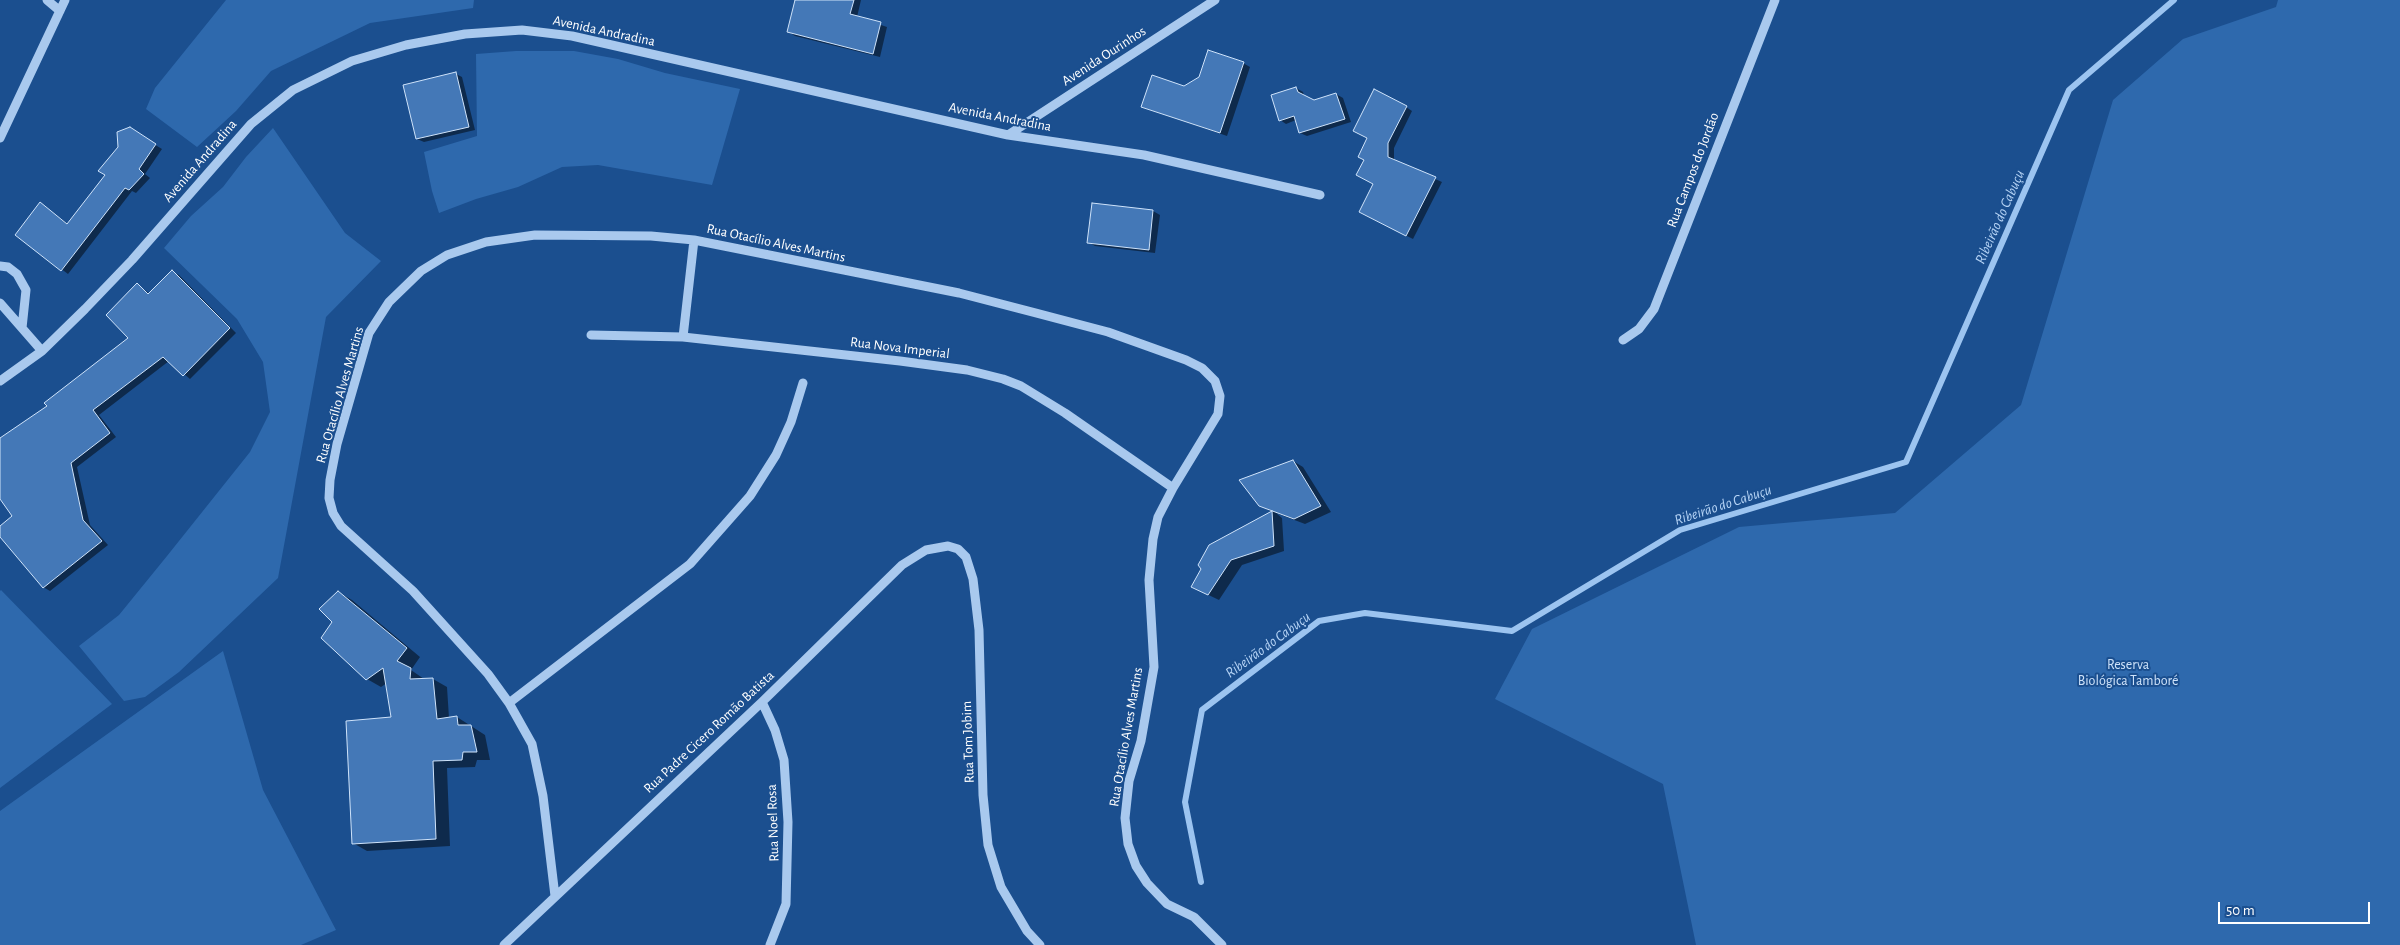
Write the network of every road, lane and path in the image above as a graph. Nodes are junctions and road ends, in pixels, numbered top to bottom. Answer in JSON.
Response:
{"nodes":[{"id":1,"x":47,"y":0,"type":"edge"},
{"id":2,"x":65,"y":0,"type":"edge"},
{"id":3,"x":1215,"y":0,"type":"edge"},
{"id":4,"x":1774,"y":0,"type":"edge"},
{"id":5,"x":60,"y":11,"type":"junction"},
{"id":6,"x":1008,"y":135,"type":"junction"},
{"id":7,"x":0,"y":138,"type":"edge"},
{"id":8,"x":1320,"y":195,"type":"dead end"},
{"id":9,"x":694,"y":240,"type":"junction"},
{"id":10,"x":0,"y":266,"type":"edge"},
{"id":11,"x":0,"y":303,"type":"edge"},
{"id":12,"x":22,"y":328,"type":"junction"},
{"id":13,"x":591,"y":335,"type":"dead end"},
{"id":14,"x":683,"y":338,"type":"junction"},
{"id":15,"x":1623,"y":340,"type":"dead end"},
{"id":16,"x":42,"y":351,"type":"junction"},
{"id":17,"x":0,"y":381,"type":"edge"},
{"id":18,"x":803,"y":383,"type":"dead end"},
{"id":19,"x":1173,"y":488,"type":"junction"},
{"id":20,"x":939,"y":547,"type":"joint"},
{"id":21,"x":762,"y":702,"type":"junction"},
{"id":22,"x":509,"y":703,"type":"junction"},
{"id":23,"x":555,"y":896,"type":"junction"},
{"id":24,"x":504,"y":945,"type":"edge"},
{"id":25,"x":770,"y":945,"type":"edge"},
{"id":26,"x":1040,"y":945,"type":"edge"},
{"id":27,"x":1222,"y":945,"type":"edge"}],
"edges":[{"from":1,"to":5,"type":"street"},
{"from":2,"to":5,"type":"street"},
{"from":3,"to":6,"type":"street","name":"Avenida Ourinhos"},
{"from":4,"to":15,"type":"street","name":"Rua Campos do Jordão"},
{"from":5,"to":7,"type":"street"},
{"from":6,"to":8,"type":"street","name":"Avenida Andradina"},
{"from":6,"to":16,"type":"street","name":"Avenida Andradina"},
{"from":9,"to":14,"type":"street"},
{"from":9,"to":19,"type":"street","name":"Rua Otacílio Alves Martins"},
{"from":9,"to":22,"type":"street","name":"Rua Otacílio Alves Martins"},
{"from":10,"to":12,"type":"street"},
{"from":11,"to":12,"type":"street"},
{"from":12,"to":16,"type":"street"},
{"from":13,"to":14,"type":"street","name":"Rua Nova Imperial"},
{"from":14,"to":19,"type":"street","name":"Rua Nova Imperial"},
{"from":16,"to":17,"type":"street","name":"Avenida Andradina"},
{"from":18,"to":22,"type":"street"},
{"from":19,"to":27,"type":"street","name":"Rua Otacílio Alves Martins"},
{"from":20,"to":21,"type":"street","name":"Rua Padre Cicero Romão Batista"},
{"from":20,"to":26,"type":"street","name":"Rua Tom Jobim"},
{"from":21,"to":23,"type":"street","name":"Rua Padre Cicero Romão Batista"},
{"from":21,"to":25,"type":"street","name":"Rua Noel Rosa"},
{"from":22,"to":23,"type":"street","name":"Rua Otacílio Alves Martins"},
{"from":23,"to":24,"type":"street","name":"Rua Padre Cicero Romão Batista"}]}
